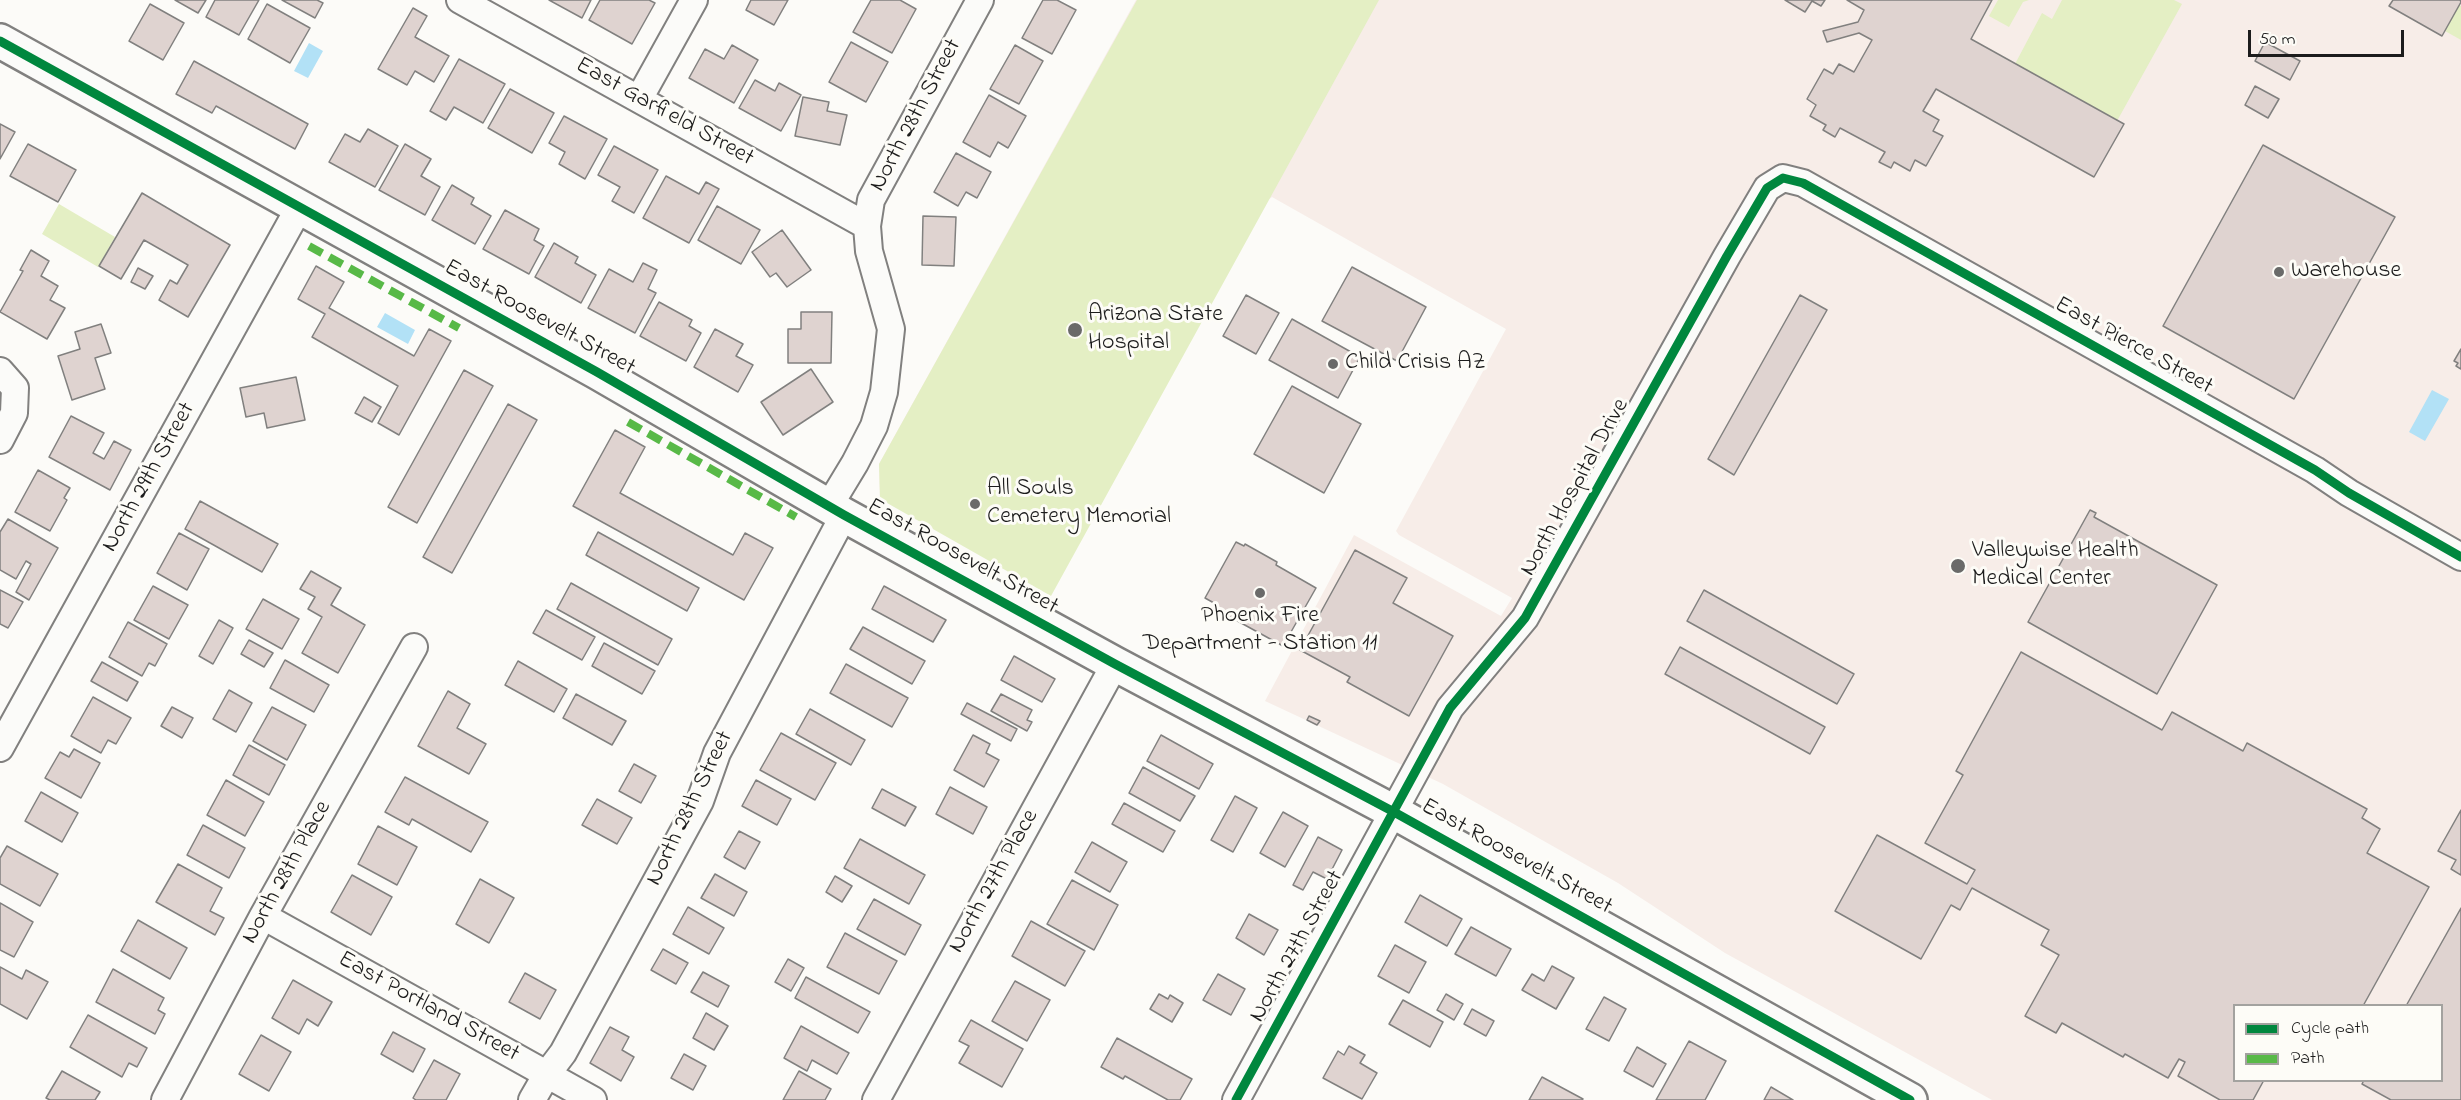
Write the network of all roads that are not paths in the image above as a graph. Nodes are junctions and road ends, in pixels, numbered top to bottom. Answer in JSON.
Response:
{"nodes":[{"id":1,"x":460,"y":0,"type":"edge"},
{"id":2,"x":694,"y":0,"type":"edge"},
{"id":3,"x":980,"y":0,"type":"edge"},
{"id":4,"x":0,"y":41,"type":"edge"},
{"id":5,"x":639,"y":99,"type":"junction"},
{"id":6,"x":1783,"y":178,"type":"joint"},
{"id":7,"x":299,"y":208,"type":"junction"},
{"id":8,"x":867,"y":226,"type":"junction"},
{"id":9,"x":8,"y":380,"type":"edge"},
{"id":10,"x":0,"y":440,"type":"edge"},
{"id":11,"x":836,"y":511,"type":"junction"},
{"id":12,"x":2461,"y":557,"type":"edge"},
{"id":13,"x":414,"y":647,"type":"dead end"},
{"id":14,"x":1115,"y":664,"type":"junction"},
{"id":15,"x":0,"y":748,"type":"edge"},
{"id":16,"x":1394,"y":812,"type":"junction"},
{"id":17,"x":263,"y":916,"type":"junction"},
{"id":18,"x":547,"y":1074,"type":"junction"},
{"id":19,"x":165,"y":1100,"type":"edge"},
{"id":20,"x":532,"y":1100,"type":"edge"},
{"id":21,"x":593,"y":1100,"type":"edge"},
{"id":22,"x":876,"y":1100,"type":"edge"},
{"id":23,"x":1236,"y":1100,"type":"edge"},
{"id":24,"x":1910,"y":1100,"type":"edge"}],
"edges":[{"from":1,"to":5,"type":"street","name":"East Garfield Street"},
{"from":2,"to":5,"type":"street"},
{"from":3,"to":8,"type":"street","name":"North 28th Street"},
{"from":4,"to":7,"type":"street","name":"East Roosevelt Street"},
{"from":5,"to":8,"type":"street","name":"East Garfield Street"},
{"from":6,"to":12,"type":"street","name":"East Pierce Street"},
{"from":6,"to":16,"type":"street","name":"North Hospital Drive"},
{"from":7,"to":11,"type":"street","name":"East Roosevelt Street"},
{"from":7,"to":15,"type":"street","name":"North 29th Street"},
{"from":8,"to":11,"type":"street","name":"North 28th Street"},
{"from":9,"to":10,"type":"street"},
{"from":11,"to":14,"type":"street","name":"East Roosevelt Street"},
{"from":11,"to":18,"type":"street","name":"North 28th Street"},
{"from":13,"to":17,"type":"street","name":"North 28th Place"},
{"from":14,"to":16,"type":"street","name":"East Roosevelt Street"},
{"from":14,"to":22,"type":"street","name":"North 27th Place"},
{"from":16,"to":23,"type":"street","name":"North 27th Street"},
{"from":16,"to":24,"type":"street","name":"East Roosevelt Street"},
{"from":17,"to":18,"type":"street","name":"East Portland Street"},
{"from":17,"to":19,"type":"street","name":"North 28th Place"},
{"from":18,"to":20,"type":"street","name":"North 28th Street"},
{"from":18,"to":21,"type":"street","name":"East Portland Street"}]}
